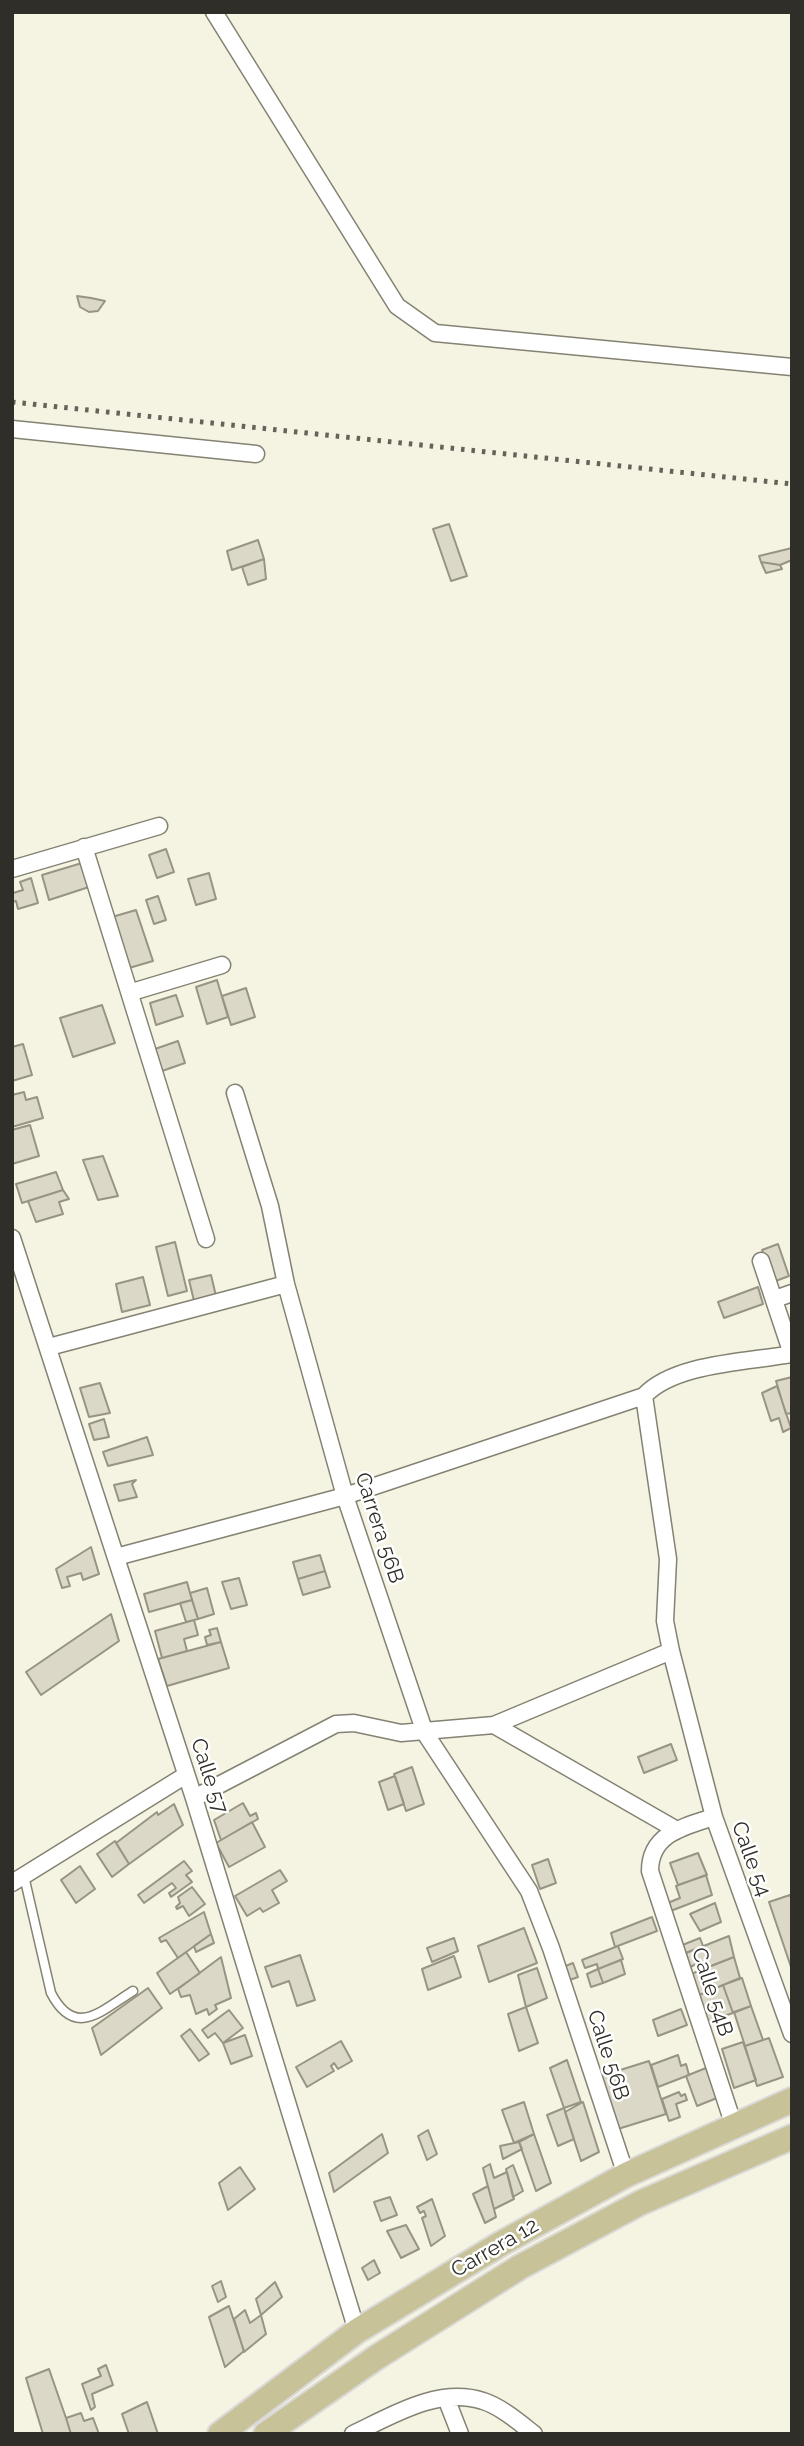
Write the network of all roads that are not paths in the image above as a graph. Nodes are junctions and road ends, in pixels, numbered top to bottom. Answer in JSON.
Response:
{"nodes":[{"id":1,"x":214,"y":12,"type":"edge"},
{"id":2,"x":792,"y":367,"type":"edge"},
{"id":3,"x":12,"y":429,"type":"edge"},
{"id":4,"x":256,"y":454,"type":"dead end"},
{"id":5,"x":159,"y":826,"type":"dead end"},
{"id":6,"x":84,"y":847,"type":"junction"},
{"id":7,"x":12,"y":869,"type":"edge"},
{"id":8,"x":222,"y":965,"type":"dead end"},
{"id":9,"x":132,"y":992,"type":"junction"},
{"id":10,"x":235,"y":1093,"type":"dead end"},
{"id":11,"x":12,"y":1238,"type":"edge"},
{"id":12,"x":206,"y":1239,"type":"dead end"},
{"id":13,"x":761,"y":1261,"type":"dead end"},
{"id":14,"x":286,"y":1284,"type":"junction"},
{"id":15,"x":792,"y":1293,"type":"edge"},
{"id":16,"x":775,"y":1299,"type":"junction"},
{"id":17,"x":49,"y":1348,"type":"junction"},
{"id":18,"x":792,"y":1354,"type":"edge"},
{"id":19,"x":644,"y":1396,"type":"junction"},
{"id":20,"x":345,"y":1496,"type":"junction"},
{"id":21,"x":116,"y":1557,"type":"junction"},
{"id":22,"x":671,"y":1651,"type":"junction"},
{"id":23,"x":494,"y":1726,"type":"junction"},
{"id":24,"x":425,"y":1732,"type":"junction"},
{"id":25,"x":187,"y":1775,"type":"junction"},
{"id":26,"x":194,"y":1798,"type":"junction"},
{"id":27,"x":714,"y":1817,"type":"junction"},
{"id":28,"x":675,"y":1829,"type":"junction"},
{"id":29,"x":18,"y":1879,"type":"edge"},
{"id":30,"x":551,"y":1948,"type":"joint"},
{"id":31,"x":133,"y":1991,"type":"dead end"},
{"id":32,"x":792,"y":2034,"type":"edge"},
{"id":33,"x":792,"y":2100,"type":"edge"},
{"id":34,"x":734,"y":2126,"type":"junction"},
{"id":35,"x":792,"y":2137,"type":"edge"},
{"id":36,"x":626,"y":2175,"type":"junction"},
{"id":37,"x":356,"y":2331,"type":"junction"},
{"id":38,"x":446,"y":2398,"type":"junction"},
{"id":39,"x":262,"y":2403,"type":"junction"},
{"id":40,"x":272,"y":2432,"type":"edge"},
{"id":41,"x":533,"y":2433,"type":"edge"},
{"id":42,"x":220,"y":2434,"type":"edge"},
{"id":43,"x":353,"y":2434,"type":"edge"},
{"id":44,"x":460,"y":2434,"type":"edge"}],
"edges":[{"from":1,"to":2,"type":"street"},
{"from":3,"to":4,"type":"street"},
{"from":5,"to":6,"type":"street"},
{"from":6,"to":7,"type":"street"},
{"from":6,"to":9,"type":"street"},
{"from":8,"to":9,"type":"street"},
{"from":9,"to":12,"type":"street"},
{"from":10,"to":14,"type":"street","name":"Carrera 56B"},
{"from":11,"to":17,"type":"street","name":"Calle 57"},
{"from":13,"to":16,"type":"street"},
{"from":14,"to":17,"type":"street"},
{"from":14,"to":20,"type":"street","name":"Carrera 56B"},
{"from":15,"to":16,"type":"street"},
{"from":16,"to":18,"type":"street"},
{"from":17,"to":21,"type":"street","name":"Calle 57"},
{"from":18,"to":19,"type":"street"},
{"from":19,"to":20,"type":"street"},
{"from":19,"to":22,"type":"street","name":"Calle 54"},
{"from":20,"to":21,"type":"street"},
{"from":20,"to":24,"type":"street","name":"Carrera 56B"},
{"from":21,"to":25,"type":"street","name":"Calle 57"},
{"from":22,"to":23,"type":"street"},
{"from":22,"to":27,"type":"street","name":"Calle 54"},
{"from":23,"to":24,"type":"street"},
{"from":23,"to":28,"type":"street"},
{"from":24,"to":26,"type":"street"},
{"from":24,"to":30,"type":"street","name":"Carrera 56B"},
{"from":25,"to":26,"type":"street","name":"Calle 57"},
{"from":25,"to":29,"type":"street"},
{"from":26,"to":37,"type":"street","name":"Calle 57"},
{"from":27,"to":28,"type":"street"},
{"from":27,"to":32,"type":"street","name":"Calle 54"},
{"from":28,"to":34,"type":"street","name":"Calle 54B"},
{"from":29,"to":31,"type":"lane"},
{"from":30,"to":36,"type":"street","name":"Calle 56B"},
{"from":33,"to":34,"type":"main road","name":"Carrera 12"},
{"from":34,"to":36,"type":"main road","name":"Carrera 12"},
{"from":35,"to":40,"type":"main road","name":"Carrera 12"},
{"from":36,"to":37,"type":"main road","name":"Carrera 12"},
{"from":37,"to":39,"type":"main road","name":"Carrera 12"},
{"from":38,"to":41,"type":"street"},
{"from":38,"to":43,"type":"street"},
{"from":38,"to":44,"type":"street"},
{"from":39,"to":40,"type":"street"},
{"from":39,"to":42,"type":"main road","name":"Carrera 12"}]}
